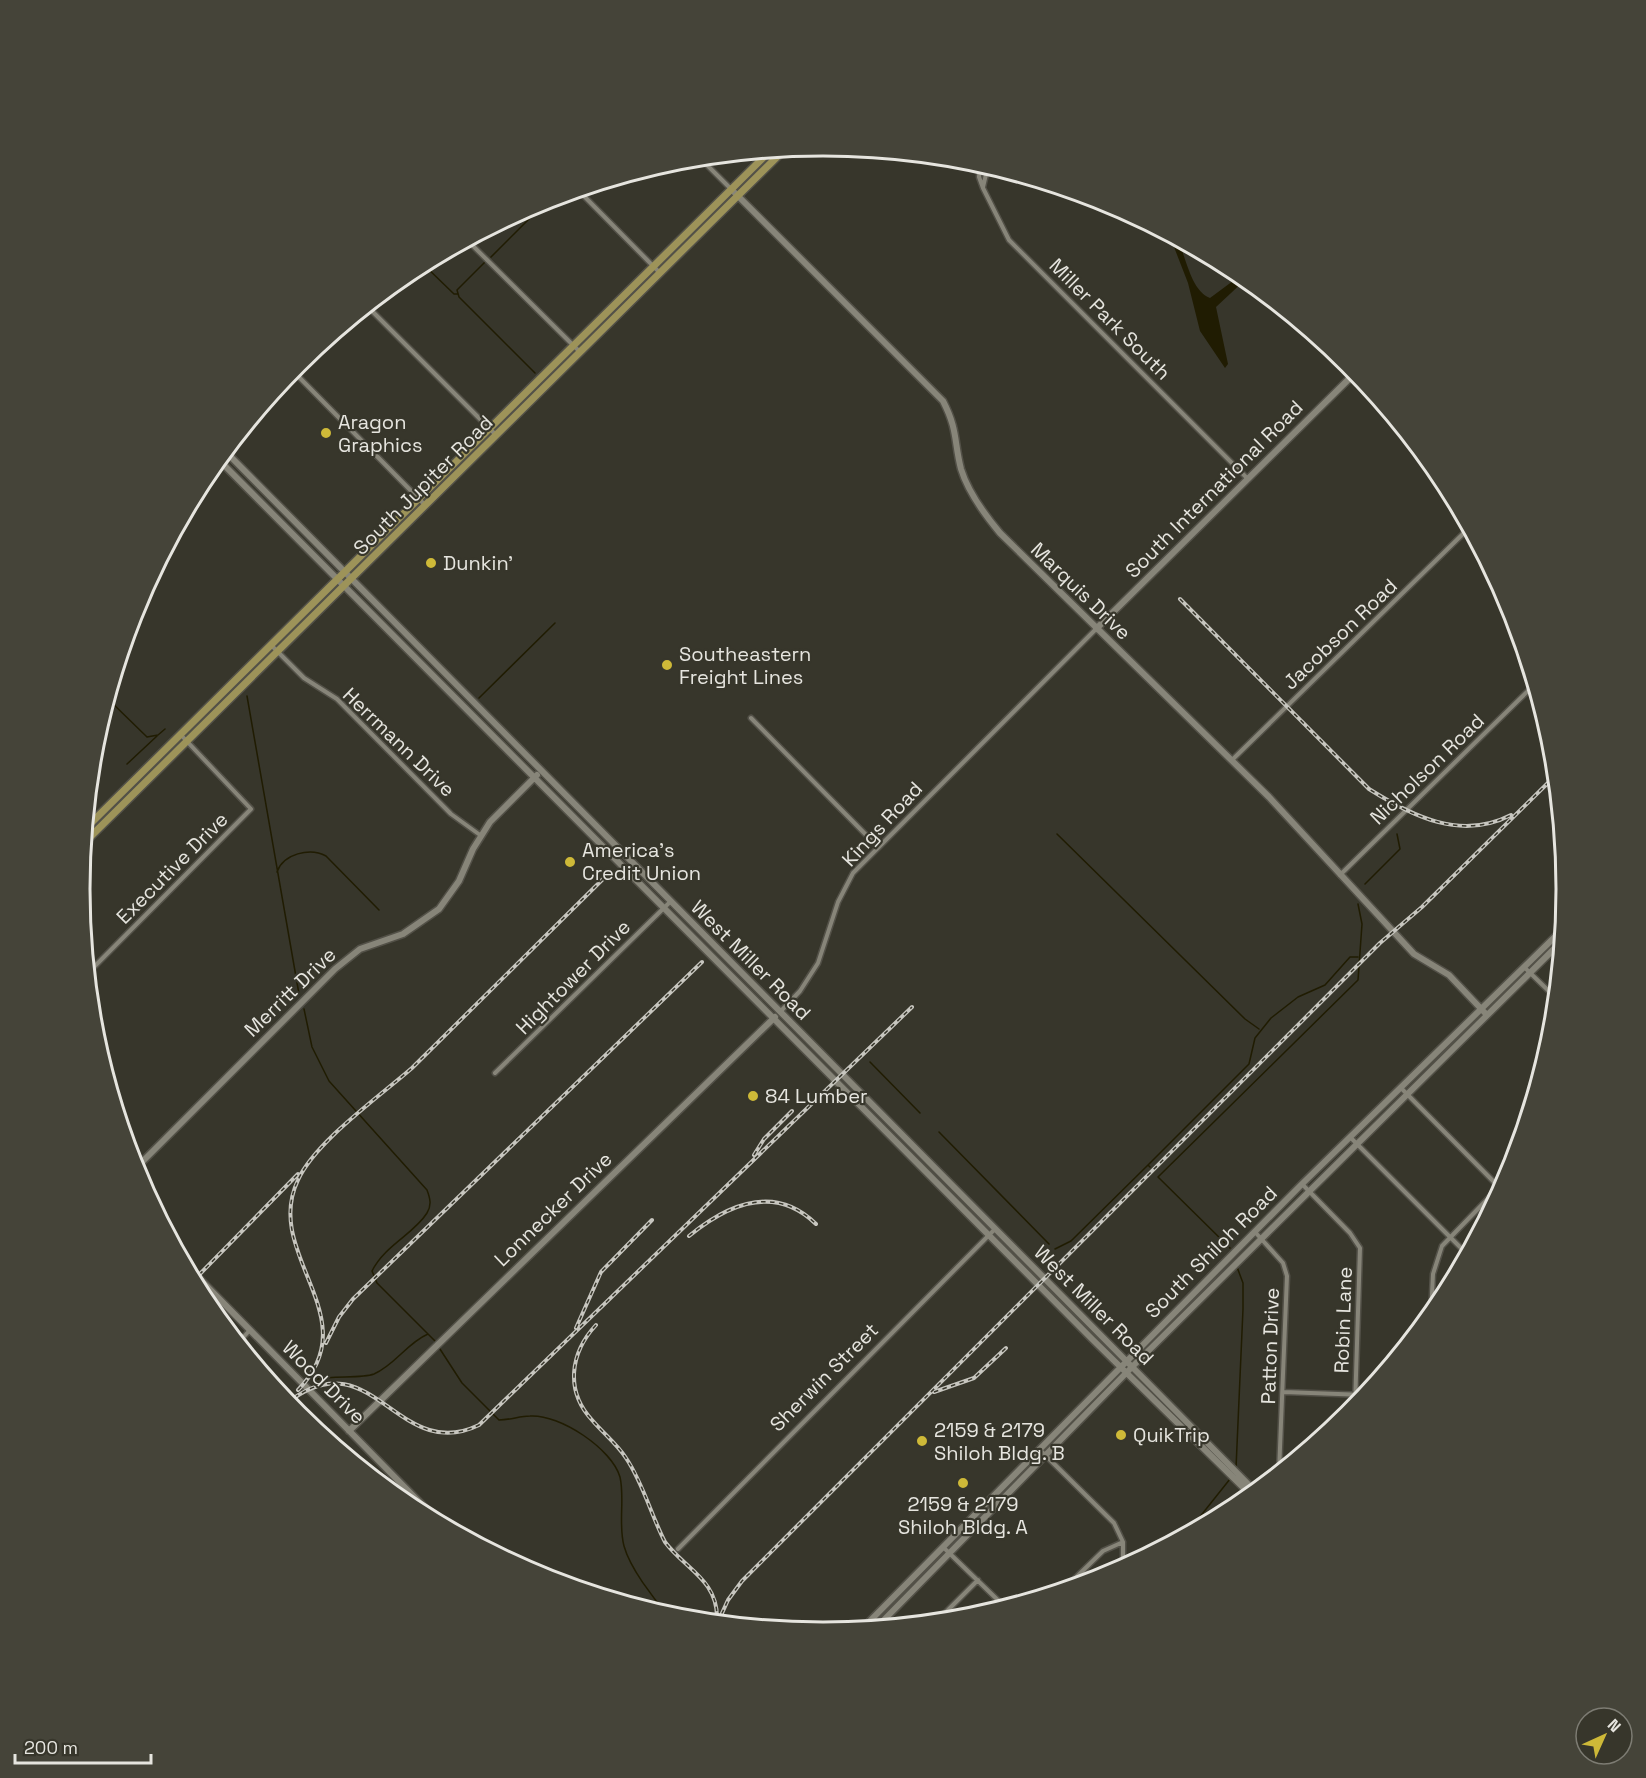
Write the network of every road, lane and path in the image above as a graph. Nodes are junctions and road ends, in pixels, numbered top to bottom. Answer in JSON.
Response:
{"nodes":[{"id":1,"x":776,"y":158,"type":"edge"},
{"id":2,"x":762,"y":159,"type":"edge"},
{"id":3,"x":707,"y":165,"type":"edge"},
{"id":4,"x":979,"y":173,"type":"edge"},
{"id":5,"x":986,"y":175,"type":"edge"},
{"id":6,"x":983,"y":188,"type":"junction"},
{"id":7,"x":731,"y":189,"type":"junction"},
{"id":8,"x":584,"y":196,"type":"edge"},
{"id":9,"x":738,"y":196,"type":"junction"},
{"id":10,"x":473,"y":246,"type":"edge"},
{"id":11,"x":653,"y":266,"type":"junction"},
{"id":12,"x":660,"y":273,"type":"junction"},
{"id":13,"x":612,"y":307,"type":"junction"},
{"id":14,"x":372,"y":311,"type":"edge"},
{"id":15,"x":619,"y":315,"type":"junction"},
{"id":16,"x":573,"y":345,"type":"junction"},
{"id":17,"x":580,"y":352,"type":"junction"},
{"id":18,"x":299,"y":377,"type":"edge"},
{"id":19,"x":1349,"y":379,"type":"edge"},
{"id":20,"x":531,"y":386,"type":"junction"},
{"id":21,"x":539,"y":394,"type":"junction"},
{"id":22,"x":489,"y":428,"type":"junction"},
{"id":23,"x":496,"y":436,"type":"junction"},
{"id":24,"x":231,"y":458,"type":"edge"},
{"id":25,"x":225,"y":466,"type":"edge"},
{"id":26,"x":1248,"y":479,"type":"junction"},
{"id":27,"x":261,"y":488,"type":"junction"},
{"id":28,"x":254,"y":495,"type":"junction"},
{"id":29,"x":419,"y":498,"type":"junction"},
{"id":30,"x":426,"y":506,"type":"junction"},
{"id":31,"x":1464,"y":533,"type":"edge"},
{"id":32,"x":345,"y":572,"type":"junction"},
{"id":33,"x":338,"y":579,"type":"junction"},
{"id":34,"x":351,"y":579,"type":"junction"},
{"id":35,"x":345,"y":585,"type":"junction"},
{"id":36,"x":1096,"y":629,"type":"junction"},
{"id":37,"x":271,"y":645,"type":"junction"},
{"id":38,"x":278,"y":651,"type":"junction"},
{"id":39,"x":1528,"y":690,"type":"edge"},
{"id":40,"x":751,"y":718,"type":"dead end"},
{"id":41,"x":179,"y":734,"type":"junction"},
{"id":42,"x":187,"y":741,"type":"junction"},
{"id":43,"x":1232,"y":760,"type":"junction"},
{"id":44,"x":542,"y":772,"type":"junction"},
{"id":45,"x":535,"y":777,"type":"junction"},
{"id":46,"x":130,"y":783,"type":"junction"},
{"id":47,"x":137,"y":791,"type":"junction"},
{"id":48,"x":94,"y":820,"type":"edge"},
{"id":49,"x":93,"y":835,"type":"edge"},
{"id":50,"x":480,"y":835,"type":"junction"},
{"id":51,"x":877,"y":846,"type":"junction"},
{"id":52,"x":1340,"y":875,"type":"junction"},
{"id":53,"x":668,"y":904,"type":"junction"},
{"id":54,"x":1554,"y":938,"type":"edge"},
{"id":55,"x":1553,"y":950,"type":"edge"},
{"id":56,"x":94,"y":966,"type":"edge"},
{"id":57,"x":1524,"y":966,"type":"junction"},
{"id":58,"x":1530,"y":973,"type":"junction"},
{"id":59,"x":1549,"y":991,"type":"edge"},
{"id":60,"x":1481,"y":1009,"type":"junction"},
{"id":61,"x":780,"y":1012,"type":"junction"},
{"id":62,"x":1487,"y":1015,"type":"junction"},
{"id":63,"x":774,"y":1018,"type":"junction"},
{"id":64,"x":495,"y":1073,"type":"dead end"},
{"id":65,"x":1401,"y":1088,"type":"junction"},
{"id":66,"x":1407,"y":1094,"type":"junction"},
{"id":67,"x":1350,"y":1137,"type":"junction"},
{"id":68,"x":1356,"y":1143,"type":"junction"},
{"id":69,"x":143,"y":1161,"type":"edge"},
{"id":70,"x":1494,"y":1183,"type":"edge"},
{"id":71,"x":1302,"y":1184,"type":"junction"},
{"id":72,"x":1308,"y":1191,"type":"junction"},
{"id":73,"x":1484,"y":1204,"type":"edge"},
{"id":74,"x":995,"y":1229,"type":"junction"},
{"id":75,"x":1255,"y":1232,"type":"junction"},
{"id":76,"x":988,"y":1234,"type":"junction"},
{"id":77,"x":1450,"y":1237,"type":"junction"},
{"id":78,"x":1261,"y":1238,"type":"junction"},
{"id":79,"x":1462,"y":1249,"type":"edge"},
{"id":80,"x":209,"y":1289,"type":"edge"},
{"id":81,"x":1433,"y":1295,"type":"edge"},
{"id":82,"x":250,"y":1330,"type":"junction"},
{"id":83,"x":243,"y":1337,"type":"edge"},
{"id":84,"x":1130,"y":1364,"type":"junction"},
{"id":85,"x":1124,"y":1370,"type":"junction"},
{"id":86,"x":1356,"y":1391,"type":"edge"},
{"id":87,"x":1284,"y":1392,"type":"junction"},
{"id":88,"x":1352,"y":1395,"type":"edge"},
{"id":89,"x":349,"y":1431,"type":"junction"},
{"id":90,"x":1042,"y":1453,"type":"junction"},
{"id":91,"x":1280,"y":1462,"type":"edge"},
{"id":92,"x":1249,"y":1485,"type":"edge"},
{"id":93,"x":1244,"y":1488,"type":"edge"},
{"id":94,"x":414,"y":1496,"type":"edge"},
{"id":95,"x":1123,"y":1542,"type":"junction"},
{"id":96,"x":943,"y":1547,"type":"junction"},
{"id":97,"x":678,"y":1549,"type":"dead end"},
{"id":98,"x":950,"y":1553,"type":"junction"},
{"id":99,"x":1123,"y":1557,"type":"edge"},
{"id":100,"x":1077,"y":1576,"type":"edge"},
{"id":101,"x":978,"y":1580,"type":"junction"},
{"id":102,"x":998,"y":1600,"type":"edge"},
{"id":103,"x":947,"y":1611,"type":"edge"},
{"id":104,"x":885,"y":1619,"type":"edge"},
{"id":105,"x":871,"y":1620,"type":"edge"}],
"edges":[{"from":1,"to":9,"type":"main road","name":"South Jupiter Road"},
{"from":2,"to":7,"type":"main road","name":"South Jupiter Road"},
{"from":3,"to":7,"type":"street","name":"Marquis Drive"},
{"from":4,"to":6,"type":"street","name":"Miller Park South"},
{"from":5,"to":6,"type":"street"},
{"from":6,"to":26,"type":"street","name":"Miller Park South"},
{"from":7,"to":9,"type":"main road","name":"Marquis Drive"},
{"from":7,"to":11,"type":"main road","name":"South Jupiter Road"},
{"from":8,"to":11,"type":"street"},
{"from":9,"to":12,"type":"main road","name":"South Jupiter Road"},
{"from":9,"to":36,"type":"main road","name":"Marquis Drive"},
{"from":10,"to":16,"type":"street"},
{"from":11,"to":12,"type":"street"},
{"from":11,"to":13,"type":"main road","name":"South Jupiter Road"},
{"from":12,"to":15,"type":"main road","name":"South Jupiter Road"},
{"from":13,"to":15,"type":"main road"},
{"from":13,"to":16,"type":"main road","name":"South Jupiter Road"},
{"from":14,"to":22,"type":"street"},
{"from":15,"to":17,"type":"main road","name":"South Jupiter Road"},
{"from":16,"to":17,"type":"street"},
{"from":16,"to":20,"type":"main road","name":"South Jupiter Road"},
{"from":17,"to":21,"type":"main road","name":"South Jupiter Road"},
{"from":18,"to":29,"type":"street"},
{"from":19,"to":26,"type":"main road","name":"South International Road"},
{"from":20,"to":21,"type":"main road"},
{"from":20,"to":22,"type":"main road","name":"South Jupiter Road"},
{"from":21,"to":23,"type":"main road","name":"South Jupiter Road"},
{"from":22,"to":23,"type":"street"},
{"from":22,"to":29,"type":"main road","name":"South Jupiter Road"},
{"from":23,"to":30,"type":"main road","name":"South Jupiter Road"},
{"from":24,"to":27,"type":"main road","name":"West Miller Road"},
{"from":25,"to":28,"type":"main road","name":"West Miller Road"},
{"from":26,"to":36,"type":"main road","name":"South International Road"},
{"from":27,"to":28,"type":"main road"},
{"from":27,"to":32,"type":"main road","name":"West Miller Road"},
{"from":28,"to":33,"type":"main road","name":"West Miller Road"},
{"from":29,"to":30,"type":"street"},
{"from":29,"to":32,"type":"main road","name":"South Jupiter Road"},
{"from":30,"to":34,"type":"main road","name":"South Jupiter Road"},
{"from":31,"to":43,"type":"street","name":"Jacobson Road"},
{"from":32,"to":33,"type":"main road","name":"South Jupiter Road"},
{"from":32,"to":34,"type":"main road","name":"West Miller Road"},
{"from":33,"to":35,"type":"main road","name":"West Miller Road"},
{"from":33,"to":37,"type":"main road","name":"South Jupiter Road"},
{"from":34,"to":35,"type":"main road","name":"South Jupiter Road"},
{"from":34,"to":44,"type":"main road","name":"West Miller Road"},
{"from":35,"to":38,"type":"main road","name":"South Jupiter Road"},
{"from":35,"to":45,"type":"main road","name":"West Miller Road"},
{"from":36,"to":43,"type":"main road","name":"Marquis Drive"},
{"from":36,"to":51,"type":"street","name":"Kings Road"},
{"from":37,"to":38,"type":"street","name":"Herrmann Drive"},
{"from":37,"to":41,"type":"main road","name":"South Jupiter Road"},
{"from":38,"to":42,"type":"main road","name":"South Jupiter Road"},
{"from":38,"to":50,"type":"street","name":"Herrmann Drive"},
{"from":39,"to":52,"type":"street","name":"Nicholson Road"},
{"from":40,"to":51,"type":"street"},
{"from":41,"to":42,"type":"street"},
{"from":41,"to":46,"type":"main road","name":"South Jupiter Road"},
{"from":42,"to":47,"type":"main road","name":"South Jupiter Road"},
{"from":42,"to":56,"type":"street","name":"Executive Drive"},
{"from":43,"to":52,"type":"main road","name":"Marquis Drive"},
{"from":44,"to":45,"type":"main road","name":"Merritt Drive"},
{"from":44,"to":53,"type":"main road","name":"West Miller Road"},
{"from":45,"to":50,"type":"main road","name":"Merritt Drive"},
{"from":45,"to":53,"type":"main road","name":"West Miller Road"},
{"from":46,"to":47,"type":"main road"},
{"from":46,"to":48,"type":"main road","name":"South Jupiter Road"},
{"from":47,"to":49,"type":"main road","name":"South Jupiter Road"},
{"from":50,"to":69,"type":"main road","name":"Merritt Drive"},
{"from":51,"to":61,"type":"street","name":"Kings Road"},
{"from":52,"to":60,"type":"main road","name":"Marquis Drive"},
{"from":53,"to":61,"type":"main road","name":"West Miller Road"},
{"from":53,"to":63,"type":"main road","name":"West Miller Road"},
{"from":53,"to":64,"type":"street","name":"Hightower Drive"},
{"from":54,"to":57,"type":"main road","name":"South Shiloh Road"},
{"from":55,"to":58,"type":"main road","name":"South Shiloh Road"},
{"from":57,"to":58,"type":"street"},
{"from":57,"to":60,"type":"main road","name":"South Shiloh Road"},
{"from":58,"to":59,"type":"street"},
{"from":58,"to":62,"type":"main road","name":"South Shiloh Road"},
{"from":60,"to":62,"type":"main road","name":"Marquis Drive"},
{"from":60,"to":65,"type":"main road","name":"South Shiloh Road"},
{"from":61,"to":63,"type":"main road","name":"Lonnecker Drive"},
{"from":61,"to":74,"type":"main road","name":"West Miller Road"},
{"from":62,"to":66,"type":"main road","name":"South Shiloh Road"},
{"from":63,"to":76,"type":"main road","name":"West Miller Road"},
{"from":63,"to":89,"type":"main road","name":"Lonnecker Drive"},
{"from":65,"to":66,"type":"street"},
{"from":65,"to":67,"type":"main road","name":"South Shiloh Road"},
{"from":66,"to":68,"type":"main road","name":"South Shiloh Road"},
{"from":66,"to":70,"type":"street"},
{"from":67,"to":68,"type":"street"},
{"from":67,"to":71,"type":"main road","name":"South Shiloh Road"},
{"from":68,"to":72,"type":"main road","name":"South Shiloh Road"},
{"from":68,"to":77,"type":"street"},
{"from":71,"to":72,"type":"street","name":"Robin Lane"},
{"from":71,"to":75,"type":"main road","name":"South Shiloh Road"},
{"from":72,"to":78,"type":"main road","name":"South Shiloh Road"},
{"from":72,"to":86,"type":"street","name":"Robin Lane"},
{"from":73,"to":77,"type":"street"},
{"from":74,"to":76,"type":"street","name":"Sherwin Street"},
{"from":74,"to":84,"type":"main road","name":"West Miller Road"},
{"from":75,"to":78,"type":"street","name":"Patton Drive"},
{"from":75,"to":84,"type":"main road","name":"South Shiloh Road"},
{"from":76,"to":85,"type":"main road","name":"West Miller Road"},
{"from":76,"to":97,"type":"street","name":"Sherwin Street"},
{"from":77,"to":79,"type":"street"},
{"from":77,"to":81,"type":"street"},
{"from":78,"to":84,"type":"main road","name":"South Shiloh Road"},
{"from":78,"to":87,"type":"street","name":"Patton Drive"},
{"from":80,"to":82,"type":"main road","name":"Wood Drive"},
{"from":82,"to":83,"type":"street"},
{"from":82,"to":89,"type":"main road","name":"Wood Drive"},
{"from":84,"to":85,"type":"main road","name":"South Shiloh Road"},
{"from":84,"to":92,"type":"main road","name":"West Miller Road"},
{"from":85,"to":90,"type":"main road","name":"South Shiloh Road"},
{"from":85,"to":93,"type":"main road","name":"West Miller Road"},
{"from":87,"to":88,"type":"street"},
{"from":87,"to":91,"type":"street","name":"Patton Drive"},
{"from":89,"to":94,"type":"main road","name":"Wood Drive"},
{"from":90,"to":95,"type":"street"},
{"from":90,"to":96,"type":"main road","name":"South Shiloh Road"},
{"from":90,"to":98,"type":"main road","name":"South Shiloh Road"},
{"from":95,"to":99,"type":"street"},
{"from":95,"to":100,"type":"street"},
{"from":96,"to":98,"type":"street"},
{"from":96,"to":105,"type":"main road","name":"South Shiloh Road"},
{"from":98,"to":101,"type":"street"},
{"from":98,"to":104,"type":"main road","name":"South Shiloh Road"},
{"from":101,"to":102,"type":"street"},
{"from":101,"to":103,"type":"street"}]}
